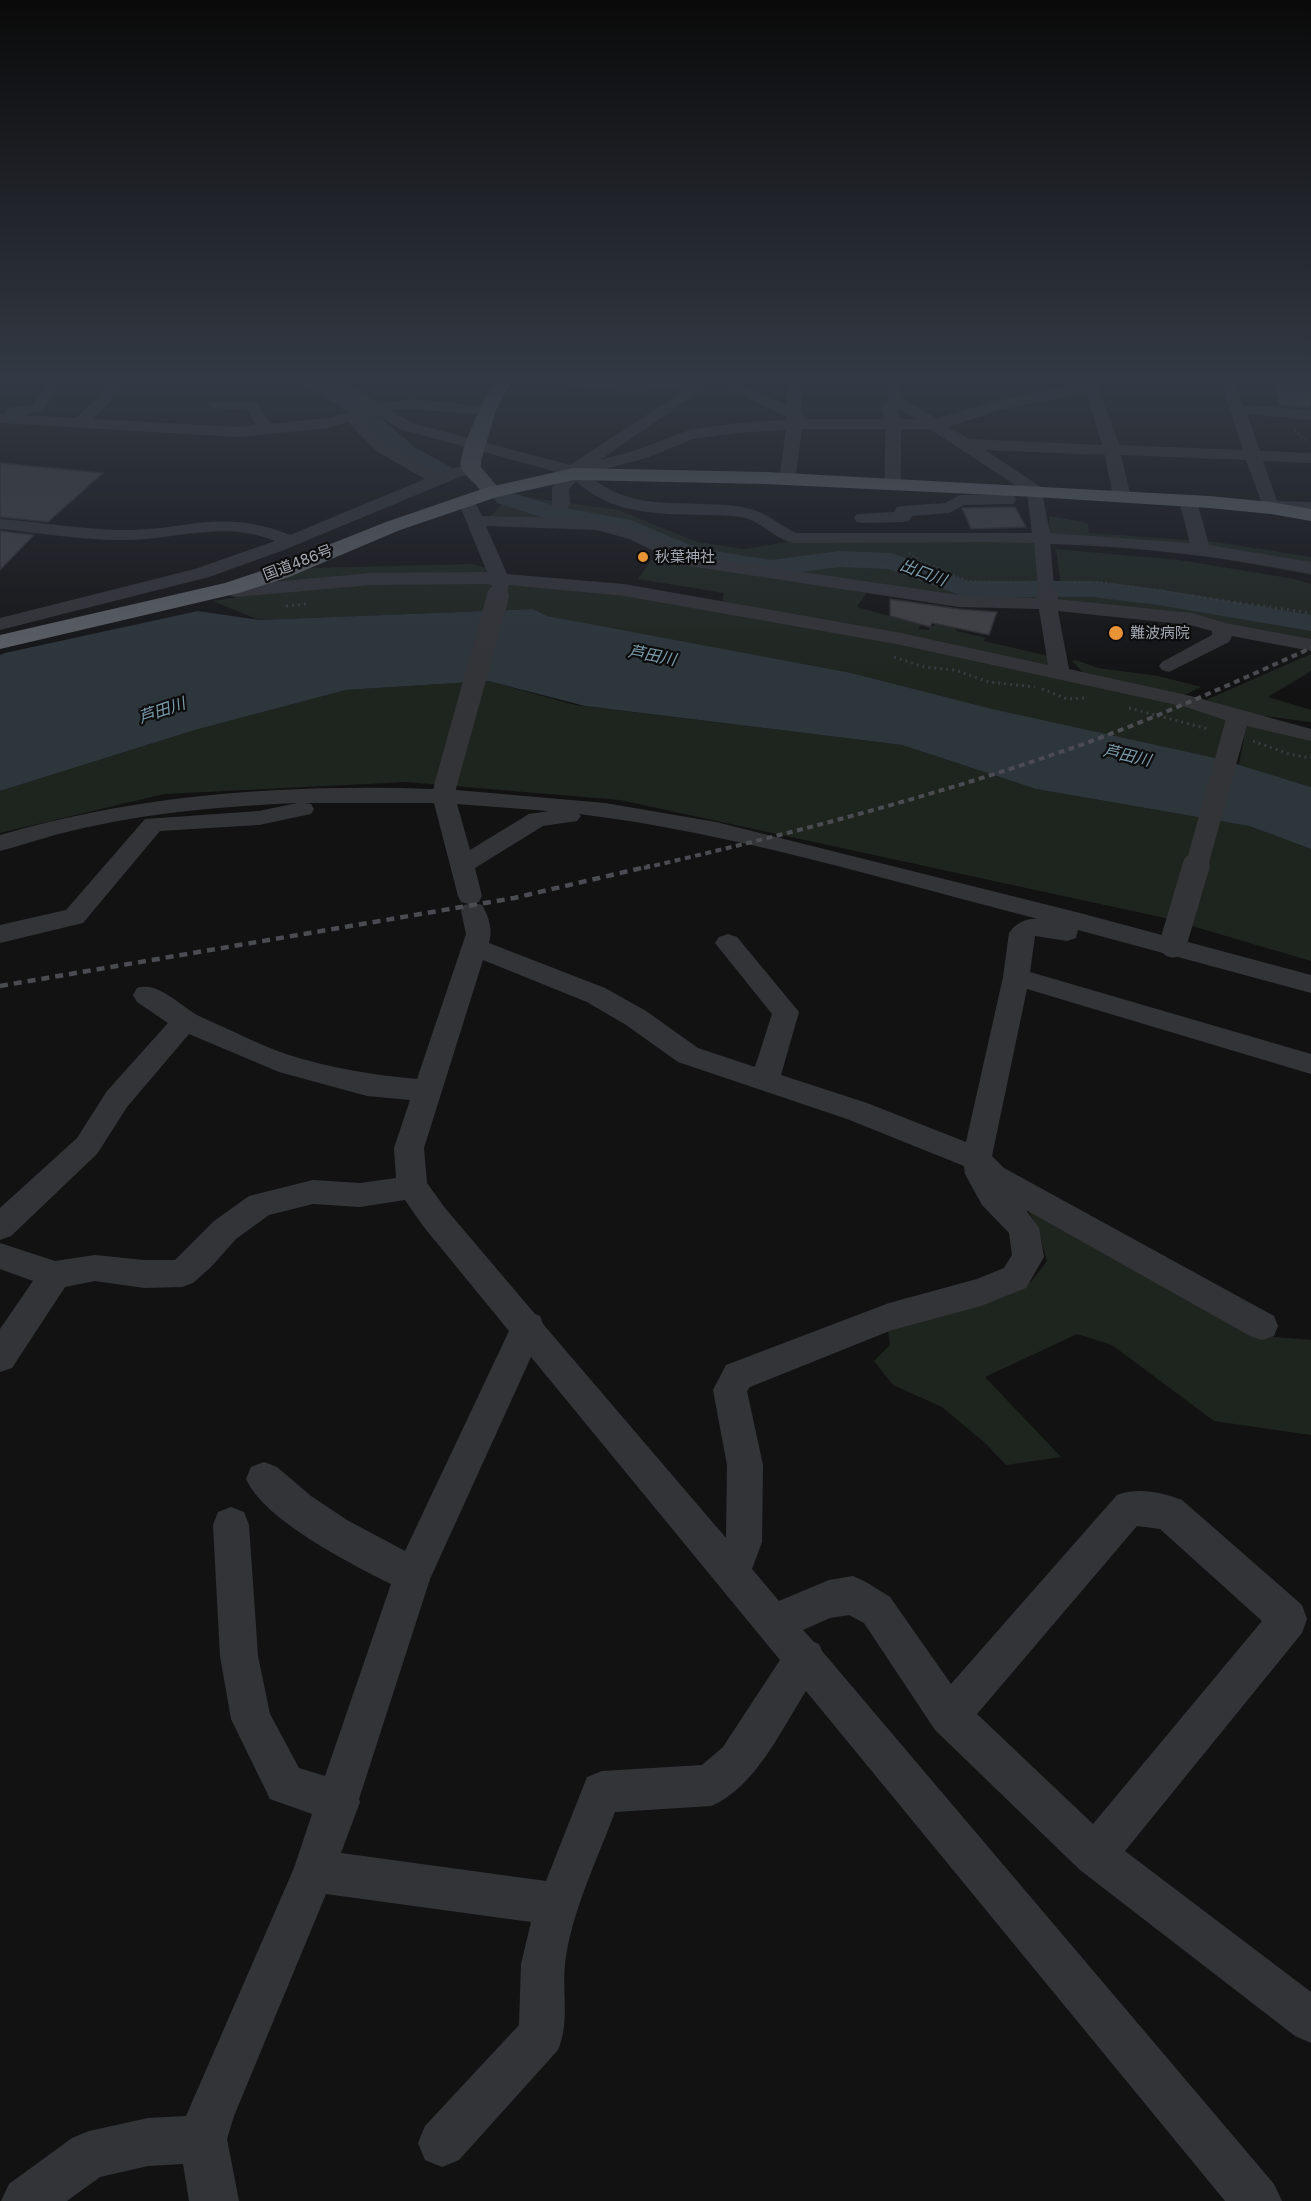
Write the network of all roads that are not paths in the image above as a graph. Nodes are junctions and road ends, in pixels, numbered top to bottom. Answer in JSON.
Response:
{"nodes":[{"id":1,"x":422,"y":486,"type":"edge"},
{"id":2,"x":484,"y":486,"type":"edge"},
{"id":3,"x":521,"y":486,"type":"edge"},
{"id":4,"x":562,"y":486,"type":"edge"},
{"id":5,"x":589,"y":486,"type":"edge"},
{"id":6,"x":925,"y":486,"type":"edge"},
{"id":7,"x":1027,"y":486,"type":"edge"},
{"id":8,"x":1120,"y":486,"type":"edge"},
{"id":9,"x":1264,"y":486,"type":"edge"},
{"id":10,"x":1004,"y":490,"type":"junction"},
{"id":11,"x":1035,"y":491,"type":"junction"},
{"id":12,"x":492,"y":492,"type":"junction"},
{"id":13,"x":1122,"y":497,"type":"junction"},
{"id":14,"x":467,"y":501,"type":"junction"},
{"id":15,"x":1188,"y":501,"type":"junction"},
{"id":16,"x":561,"y":504,"type":"dead end"},
{"id":17,"x":1311,"y":507,"type":"edge"},
{"id":18,"x":1271,"y":508,"type":"junction"},
{"id":19,"x":1311,"y":515,"type":"edge"},
{"id":20,"x":476,"y":522,"type":"junction"},
{"id":21,"x":0,"y":524,"type":"edge"},
{"id":22,"x":773,"y":528,"type":"junction"},
{"id":23,"x":1042,"y":539,"type":"junction"},
{"id":24,"x":291,"y":541,"type":"junction"},
{"id":25,"x":1201,"y":549,"type":"junction"},
{"id":26,"x":1311,"y":568,"type":"edge"},
{"id":27,"x":500,"y":580,"type":"junction"},
{"id":28,"x":231,"y":588,"type":"junction"},
{"id":29,"x":1050,"y":596,"type":"junction"},
{"id":30,"x":0,"y":624,"type":"edge"},
{"id":31,"x":1222,"y":628,"type":"junction"},
{"id":32,"x":0,"y":642,"type":"edge"},
{"id":33,"x":1311,"y":645,"type":"edge"},
{"id":34,"x":1169,"y":666,"type":"dead end"},
{"id":35,"x":1060,"y":675,"type":"junction"},
{"id":36,"x":1311,"y":724,"type":"edge"},
{"id":37,"x":1243,"y":728,"type":"junction"},
{"id":38,"x":1311,"y":735,"type":"edge"},
{"id":39,"x":444,"y":791,"type":"junction"},
{"id":40,"x":346,"y":795,"type":"junction"},
{"id":41,"x":621,"y":813,"type":"junction"},
{"id":42,"x":0,"y":843,"type":"edge"},
{"id":43,"x":462,"y":865,"type":"junction"},
{"id":44,"x":812,"y":870,"type":"dead end"},
{"id":45,"x":1031,"y":927,"type":"junction"},
{"id":46,"x":0,"y":934,"type":"edge"},
{"id":47,"x":728,"y":943,"type":"dead end"},
{"id":48,"x":1155,"y":943,"type":"junction"},
{"id":49,"x":475,"y":947,"type":"junction"},
{"id":50,"x":1016,"y":977,"type":"junction"},
{"id":51,"x":1311,"y":984,"type":"edge"},
{"id":52,"x":146,"y":995,"type":"dead end"},
{"id":53,"x":185,"y":1022,"type":"junction"},
{"id":54,"x":1311,"y":1064,"type":"edge"},
{"id":55,"x":765,"y":1080,"type":"junction"},
{"id":56,"x":427,"y":1091,"type":"junction"},
{"id":57,"x":977,"y":1159,"type":"junction"},
{"id":58,"x":412,"y":1186,"type":"junction"},
{"id":59,"x":0,"y":1227,"type":"edge"},
{"id":60,"x":0,"y":1256,"type":"edge"},
{"id":61,"x":55,"y":1275,"type":"junction"},
{"id":62,"x":528,"y":1326,"type":"junction"},
{"id":63,"x":1262,"y":1326,"type":"dead end"},
{"id":64,"x":0,"y":1357,"type":"edge"},
{"id":65,"x":264,"y":1479,"type":"dead end"},
{"id":66,"x":231,"y":1525,"type":"dead end"},
{"id":67,"x":732,"y":1572,"type":"junction"},
{"id":68,"x":413,"y":1575,"type":"junction"},
{"id":69,"x":774,"y":1623,"type":"junction"},
{"id":70,"x":805,"y":1658,"type":"junction"},
{"id":71,"x":949,"y":1716,"type":"junction"},
{"id":72,"x":339,"y":1802,"type":"junction"},
{"id":73,"x":1095,"y":1855,"type":"junction"},
{"id":74,"x":314,"y":1871,"type":"junction"},
{"id":75,"x":558,"y":1904,"type":"junction"},
{"id":76,"x":1311,"y":2020,"type":"edge"},
{"id":77,"x":203,"y":2139,"type":"junction"},
{"id":78,"x":442,"y":2143,"type":"dead end"},
{"id":79,"x":26,"y":2201,"type":"edge"},
{"id":80,"x":214,"y":2201,"type":"edge"},
{"id":81,"x":1257,"y":2201,"type":"edge"}],
"edges":[{"from":1,"to":24,"type":"street"},
{"from":2,"to":12,"type":"main road"},
{"from":3,"to":12,"type":"highway","name":"国道486号"},
{"from":4,"to":16,"type":"street"},
{"from":5,"to":22,"type":"street"},
{"from":6,"to":10,"type":"highway","name":"国道486号"},
{"from":7,"to":11,"type":"street"},
{"from":8,"to":13,"type":"street"},
{"from":9,"to":18,"type":"street"},
{"from":10,"to":11,"type":"highway","name":"国道486号"},
{"from":10,"to":22,"type":"street"},
{"from":11,"to":13,"type":"highway","name":"国道486号"},
{"from":11,"to":23,"type":"street"},
{"from":12,"to":14,"type":"highway","name":"国道486号"},
{"from":13,"to":15,"type":"highway","name":"国道486号"},
{"from":14,"to":20,"type":"street"},
{"from":14,"to":28,"type":"highway","name":"国道486号"},
{"from":15,"to":18,"type":"highway","name":"国道486号"},
{"from":15,"to":25,"type":"street"},
{"from":17,"to":18,"type":"street"},
{"from":18,"to":19,"type":"highway","name":"国道486号"},
{"from":20,"to":27,"type":"street"},
{"from":20,"to":29,"type":"street"},
{"from":21,"to":24,"type":"street"},
{"from":22,"to":23,"type":"street"},
{"from":23,"to":25,"type":"street"},
{"from":23,"to":29,"type":"street","bridge":true},
{"from":24,"to":30,"type":"street"},
{"from":25,"to":26,"type":"street"},
{"from":27,"to":28,"type":"street"},
{"from":27,"to":35,"type":"street"},
{"from":27,"to":39,"type":"street","bridge":true},
{"from":28,"to":32,"type":"highway","name":"国道486号"},
{"from":29,"to":31,"type":"street"},
{"from":29,"to":35,"type":"street"},
{"from":31,"to":33,"type":"street"},
{"from":31,"to":34,"type":"street"},
{"from":35,"to":37,"type":"street"},
{"from":36,"to":37,"type":"street"},
{"from":37,"to":38,"type":"street"},
{"from":37,"to":48,"type":"street","bridge":true},
{"from":39,"to":40,"type":"street"},
{"from":39,"to":41,"type":"street"},
{"from":39,"to":43,"type":"street"},
{"from":40,"to":42,"type":"street"},
{"from":40,"to":46,"type":"street"},
{"from":41,"to":43,"type":"street"},
{"from":41,"to":48,"type":"street"},
{"from":43,"to":49,"type":"street"},
{"from":44,"to":45,"type":"street"},
{"from":45,"to":48,"type":"street"},
{"from":45,"to":50,"type":"street"},
{"from":47,"to":55,"type":"street"},
{"from":48,"to":51,"type":"street"},
{"from":49,"to":55,"type":"street"},
{"from":49,"to":56,"type":"street"},
{"from":50,"to":54,"type":"street"},
{"from":50,"to":57,"type":"street"},
{"from":52,"to":53,"type":"street"},
{"from":53,"to":56,"type":"street"},
{"from":53,"to":59,"type":"street"},
{"from":55,"to":57,"type":"street"},
{"from":56,"to":58,"type":"street"},
{"from":57,"to":63,"type":"street"},
{"from":57,"to":67,"type":"street"},
{"from":58,"to":61,"type":"street"},
{"from":58,"to":62,"type":"street"},
{"from":60,"to":61,"type":"street"},
{"from":61,"to":64,"type":"street"},
{"from":62,"to":67,"type":"street"},
{"from":62,"to":68,"type":"street"},
{"from":65,"to":68,"type":"street"},
{"from":66,"to":72,"type":"street"},
{"from":67,"to":69,"type":"street"},
{"from":68,"to":72,"type":"street"},
{"from":69,"to":70,"type":"street"},
{"from":69,"to":71,"type":"street"},
{"from":70,"to":75,"type":"street"},
{"from":70,"to":81,"type":"street"},
{"from":71,"to":73,"type":"street"},
{"from":71,"to":73,"type":"street"},
{"from":72,"to":74,"type":"street"},
{"from":73,"to":76,"type":"street"},
{"from":74,"to":75,"type":"street"},
{"from":74,"to":77,"type":"street"},
{"from":75,"to":78,"type":"street"},
{"from":77,"to":79,"type":"street"},
{"from":77,"to":80,"type":"street"}]}
